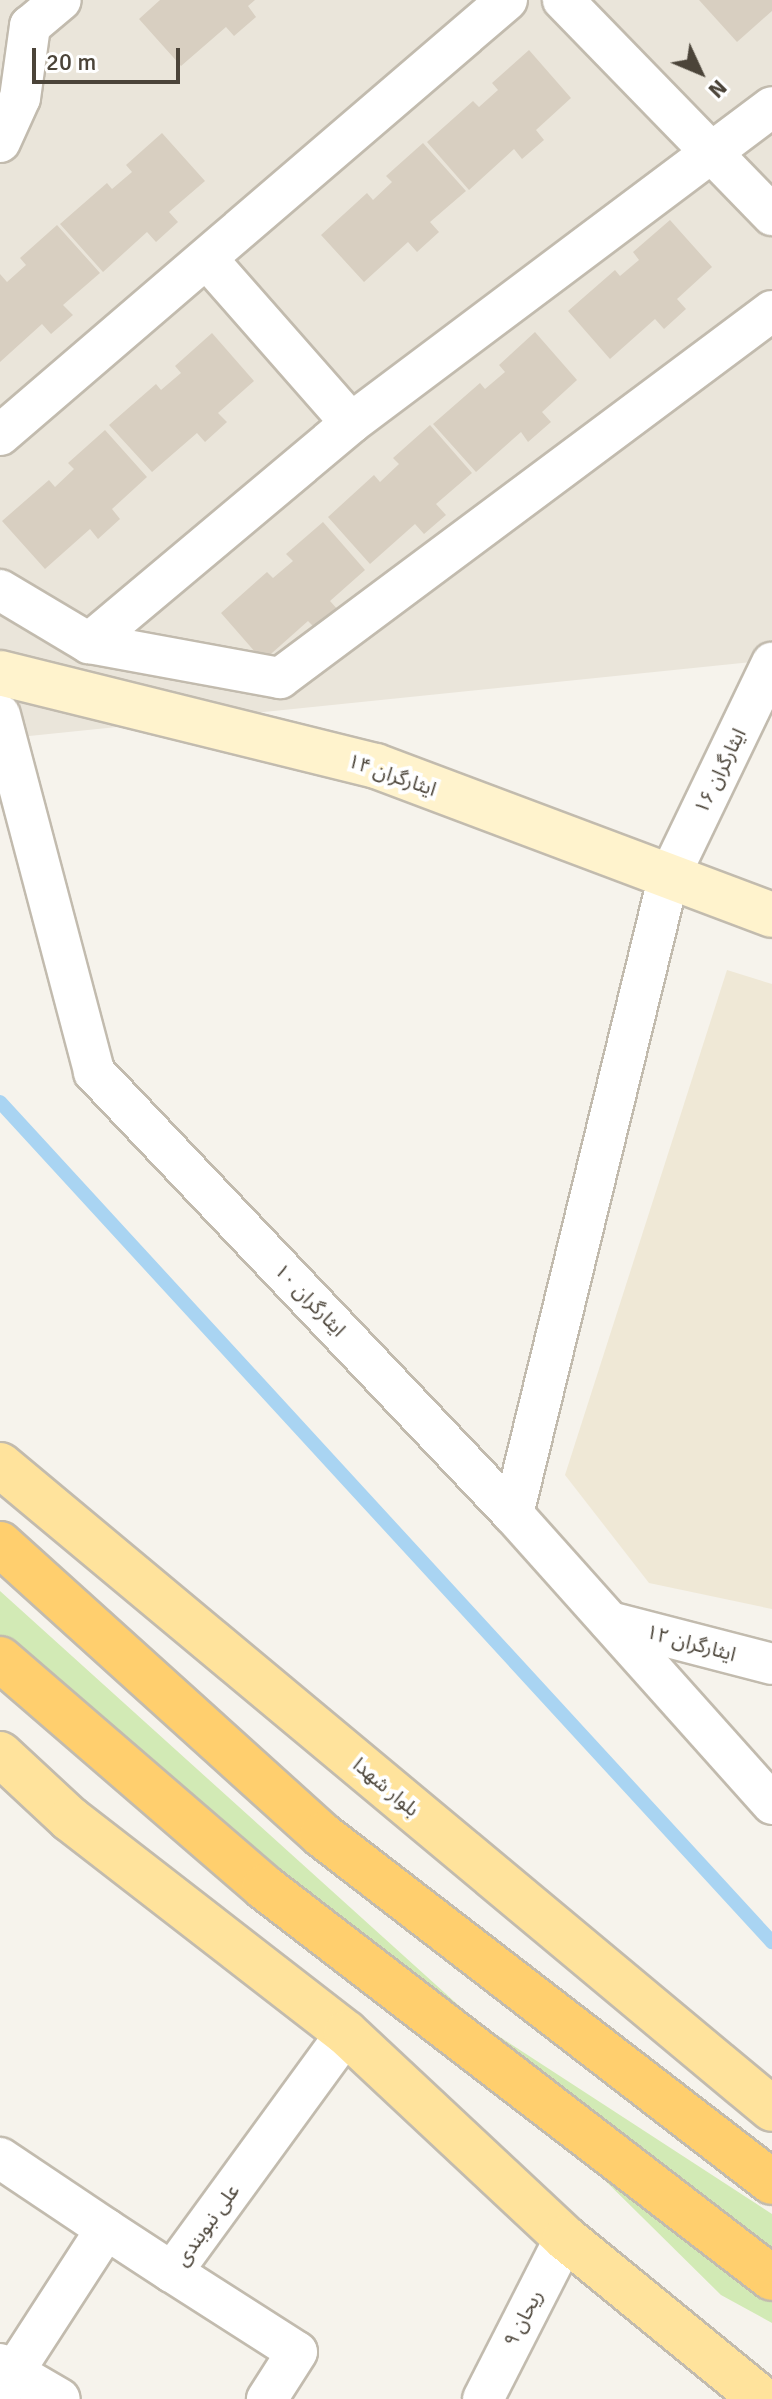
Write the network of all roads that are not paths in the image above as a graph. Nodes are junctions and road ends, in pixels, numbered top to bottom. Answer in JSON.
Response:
{"nodes":[{"id":1,"x":61,"y":0,"type":"edge"},
{"id":2,"x":507,"y":0,"type":"edge"},
{"id":3,"x":563,"y":0,"type":"edge"},
{"id":4,"x":772,"y":107,"type":"edge"},
{"id":5,"x":0,"y":142,"type":"edge"},
{"id":6,"x":713,"y":155,"type":"junction"},
{"id":7,"x":772,"y":215,"type":"edge"},
{"id":8,"x":207,"y":259,"type":"junction"},
{"id":9,"x":772,"y":311,"type":"edge"},
{"id":10,"x":351,"y":423,"type":"junction"},
{"id":11,"x":0,"y":435,"type":"edge"},
{"id":12,"x":0,"y":590,"type":"edge"},
{"id":13,"x":89,"y":643,"type":"junction"},
{"id":14,"x":772,"y":663,"type":"edge"},
{"id":15,"x":0,"y":673,"type":"edge"},
{"id":16,"x":0,"y":715,"type":"edge"},
{"id":17,"x":668,"y":879,"type":"junction"},
{"id":18,"x":772,"y":915,"type":"edge"},
{"id":19,"x":0,"y":1465,"type":"edge"},
{"id":20,"x":513,"y":1514,"type":"junction"},
{"id":21,"x":0,"y":1544,"type":"edge"},
{"id":22,"x":610,"y":1622,"type":"junction"},
{"id":23,"x":0,"y":1659,"type":"edge"},
{"id":24,"x":772,"y":1664,"type":"edge"},
{"id":25,"x":0,"y":1754,"type":"edge"},
{"id":26,"x":772,"y":1804,"type":"edge"},
{"id":27,"x":346,"y":2033,"type":"junction"},
{"id":28,"x":772,"y":2109,"type":"edge"},
{"id":29,"x":0,"y":2158,"type":"edge"},
{"id":30,"x":772,"y":2182,"type":"edge"},
{"id":31,"x":106,"y":2229,"type":"junction"},
{"id":32,"x":565,"y":2238,"type":"junction"},
{"id":33,"x":172,"y":2272,"type":"junction"},
{"id":34,"x":772,"y":2278,"type":"edge"},
{"id":35,"x":5,"y":2376,"type":"edge"},
{"id":36,"x":767,"y":2398,"type":"edge"},
{"id":37,"x":60,"y":2399,"type":"edge"},
{"id":38,"x":267,"y":2399,"type":"edge"},
{"id":39,"x":483,"y":2399,"type":"edge"}],
"edges":[{"from":1,"to":5,"type":"street"},
{"from":2,"to":8,"type":"street"},
{"from":3,"to":6,"type":"street"},
{"from":4,"to":6,"type":"street"},
{"from":6,"to":7,"type":"street"},
{"from":6,"to":10,"type":"street"},
{"from":8,"to":10,"type":"street"},
{"from":8,"to":11,"type":"street"},
{"from":9,"to":13,"type":"street"},
{"from":10,"to":13,"type":"street"},
{"from":12,"to":13,"type":"street"},
{"from":14,"to":17,"type":"street","name":"ایثارگران ۱۶"},
{"from":15,"to":17,"type":"street","name":"ایثارگران ۱۴"},
{"from":16,"to":20,"type":"street","name":"ایثارگران ۱۰"},
{"from":17,"to":18,"type":"street","name":"ایثارگران ۱۴"},
{"from":17,"to":20,"type":"street","name":"ایثارگران ۱۶"},
{"from":19,"to":28,"type":"main road","name":"بلوار شهدا"},
{"from":20,"to":22,"type":"street","name":"ایثارگران ۱۰"},
{"from":21,"to":30,"type":"highway"},
{"from":22,"to":24,"type":"street","name":"ایثارگران ۱۲"},
{"from":22,"to":26,"type":"street","name":"ایثارگران ۱۰"},
{"from":23,"to":34,"type":"highway"},
{"from":25,"to":27,"type":"main road"},
{"from":27,"to":32,"type":"main road"},
{"from":27,"to":33,"type":"street","name":"علی نبوبندی"},
{"from":29,"to":31,"type":"street","name":"علی نبوبندی"},
{"from":31,"to":33,"type":"street","name":"علی نبوبندی"},
{"from":31,"to":35,"type":"street"},
{"from":32,"to":36,"type":"main road"},
{"from":32,"to":39,"type":"street","name":"ریحان ۹"},
{"from":33,"to":38,"type":"street"},
{"from":35,"to":37,"type":"street"}]}
